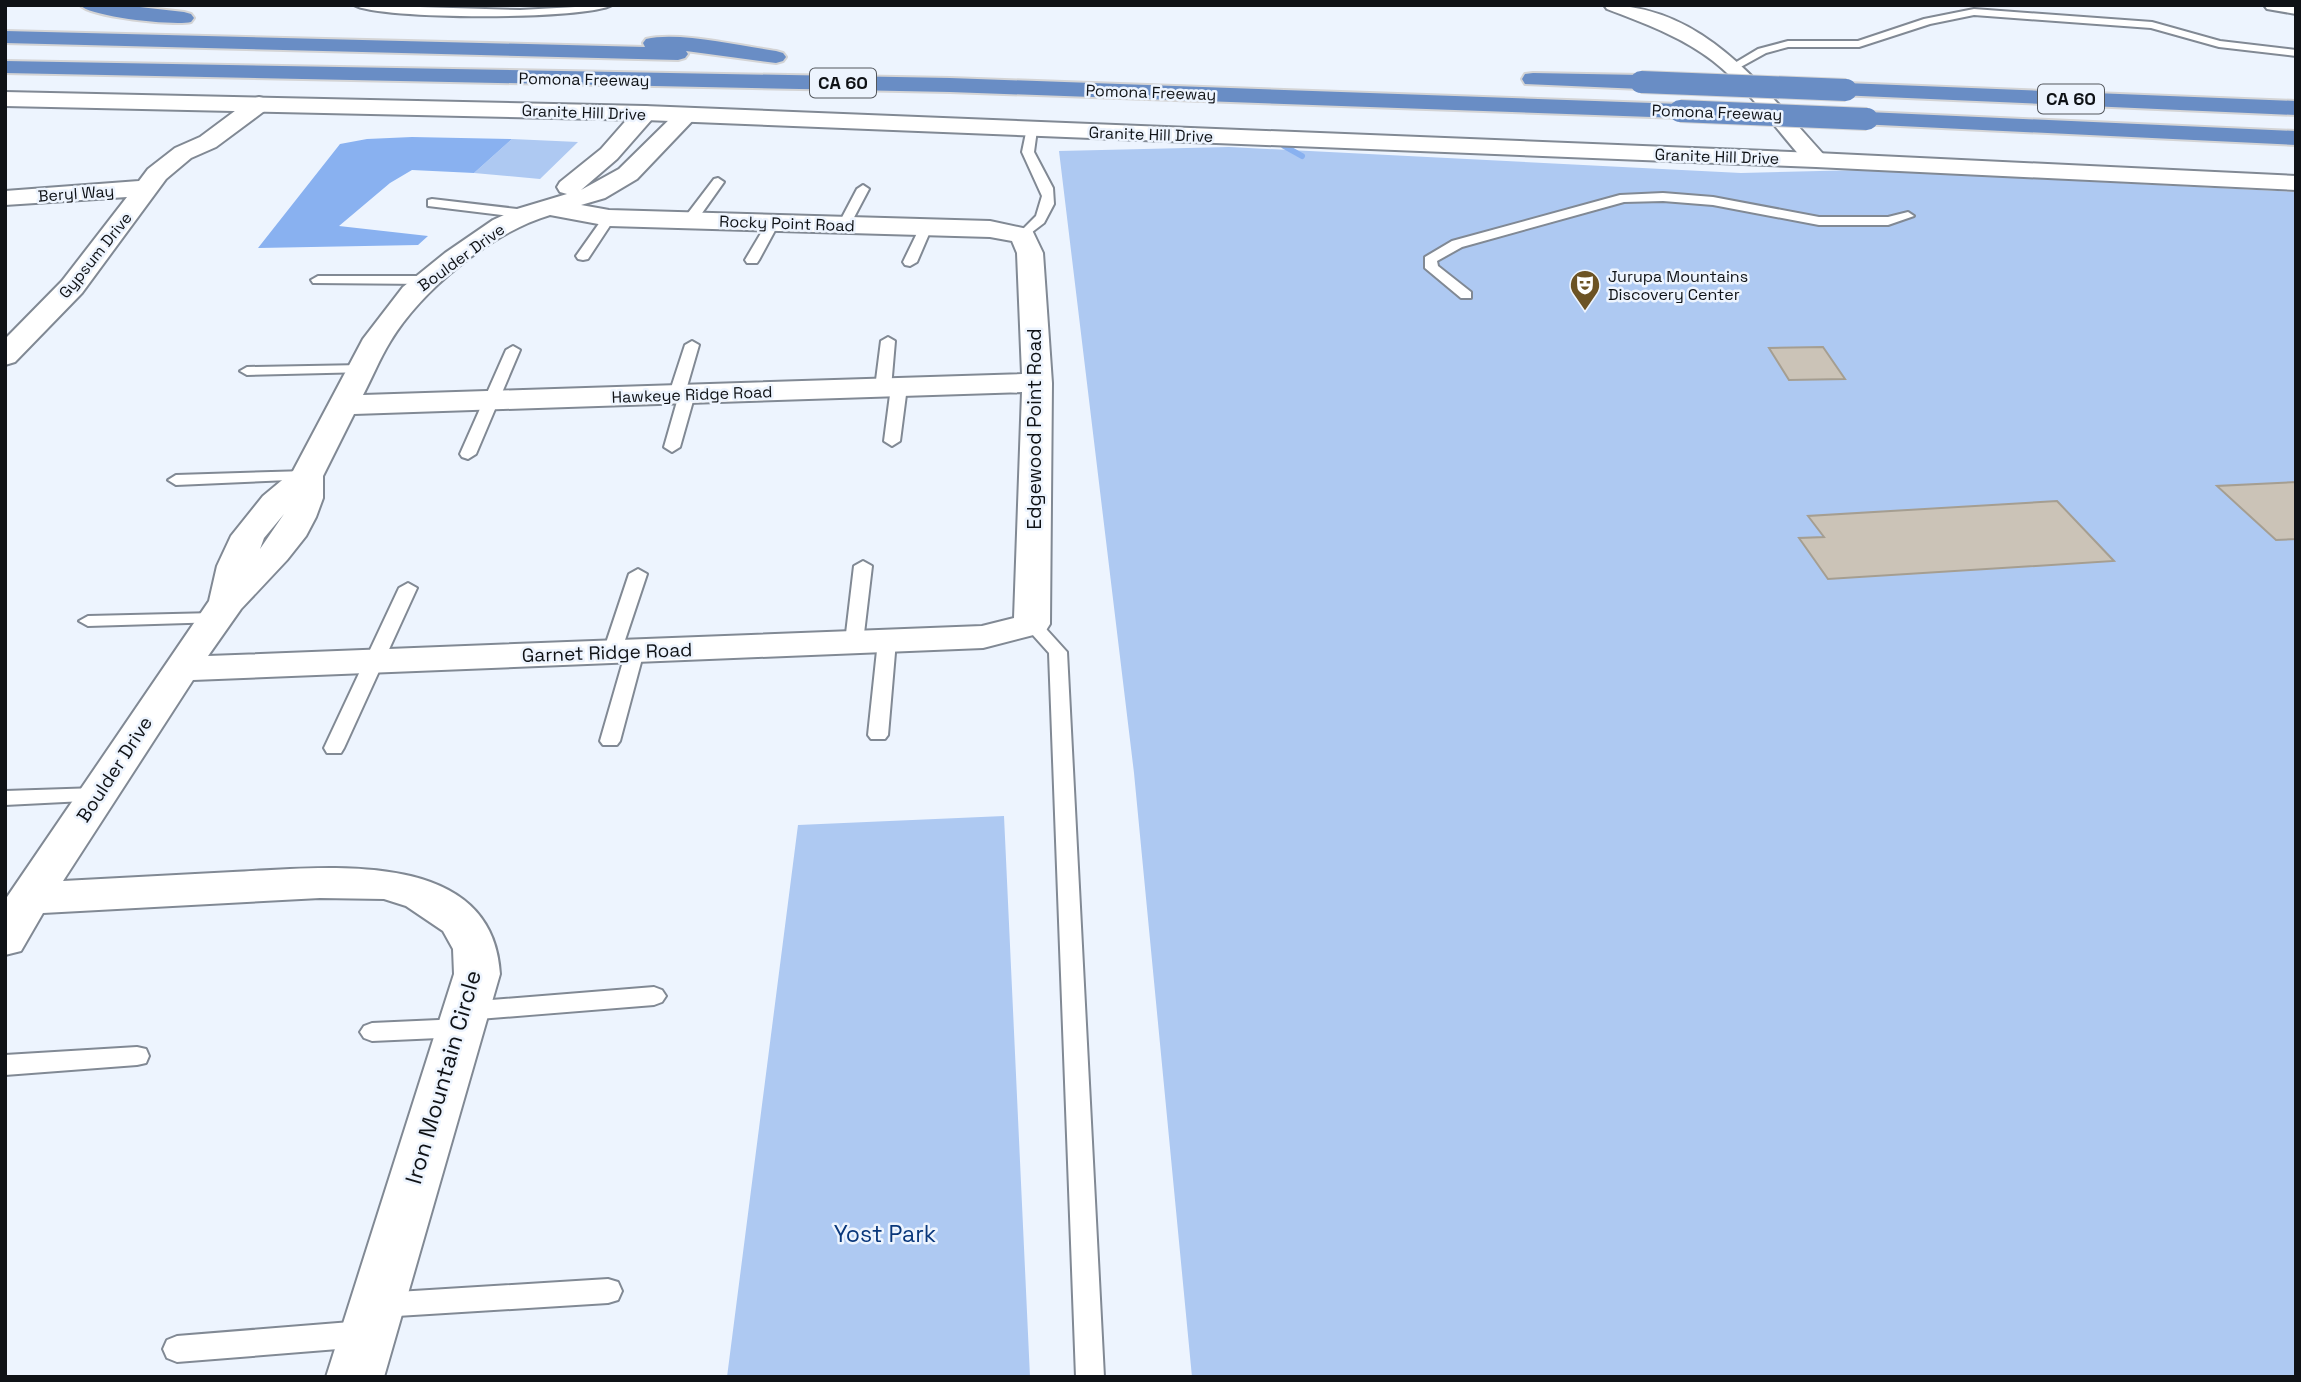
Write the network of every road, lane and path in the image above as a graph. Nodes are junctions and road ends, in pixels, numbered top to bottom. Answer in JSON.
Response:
{"nodes":[{"id":1,"x":90,"y":5,"type":"edge"},
{"id":2,"x":359,"y":5,"type":"edge"},
{"id":3,"x":607,"y":5,"type":"edge"},
{"id":4,"x":1614,"y":5,"type":"edge"},
{"id":5,"x":2274,"y":5,"type":"edge"},
{"id":6,"x":2296,"y":8,"type":"edge"},
{"id":7,"x":202,"y":19,"type":"dead end"},
{"id":8,"x":282,"y":24,"type":"dead end"},
{"id":9,"x":5,"y":37,"type":"edge"},
{"id":10,"x":2296,"y":53,"type":"edge"},
{"id":11,"x":776,"y":57,"type":"junction"},
{"id":12,"x":803,"y":58,"type":"dead end"},
{"id":13,"x":5,"y":67,"type":"edge"},
{"id":14,"x":1733,"y":67,"type":"junction"},
{"id":15,"x":1517,"y":78,"type":"dead end"},
{"id":16,"x":5,"y":99,"type":"edge"},
{"id":17,"x":232,"y":103,"type":"junction"},
{"id":18,"x":260,"y":104,"type":"junction"},
{"id":19,"x":2296,"y":108,"type":"edge"},
{"id":20,"x":645,"y":113,"type":"junction"},
{"id":21,"x":687,"y":115,"type":"junction"},
{"id":22,"x":1031,"y":130,"type":"junction"},
{"id":23,"x":2296,"y":138,"type":"edge"},
{"id":24,"x":183,"y":153,"type":"junction"},
{"id":25,"x":1816,"y":160,"type":"junction"},
{"id":26,"x":586,"y":175,"type":"junction"},
{"id":27,"x":618,"y":180,"type":"junction"},
{"id":28,"x":718,"y":182,"type":"dead end"},
{"id":29,"x":2296,"y":183,"type":"edge"},
{"id":30,"x":147,"y":188,"type":"junction"},
{"id":31,"x":863,"y":189,"type":"dead end"},
{"id":32,"x":5,"y":198,"type":"edge"},
{"id":33,"x":432,"y":203,"type":"dead end"},
{"id":34,"x":539,"y":211,"type":"junction"},
{"id":35,"x":1909,"y":216,"type":"dead end"},
{"id":36,"x":609,"y":218,"type":"junction"},
{"id":37,"x":690,"y":220,"type":"junction"},
{"id":38,"x":773,"y":223,"type":"junction"},
{"id":39,"x":844,"y":225,"type":"junction"},
{"id":40,"x":926,"y":227,"type":"junction"},
{"id":41,"x":1023,"y":235,"type":"junction"},
{"id":42,"x":583,"y":256,"type":"dead end"},
{"id":43,"x":751,"y":260,"type":"dead end"},
{"id":44,"x":910,"y":262,"type":"dead end"},
{"id":45,"x":318,"y":280,"type":"dead end"},
{"id":46,"x":427,"y":280,"type":"junction"},
{"id":47,"x":1466,"y":295,"type":"dead end"},
{"id":48,"x":888,"y":341,"type":"dead end"},
{"id":49,"x":11,"y":342,"type":"edge"},
{"id":50,"x":692,"y":345,"type":"dead end"},
{"id":51,"x":513,"y":350,"type":"dead end"},
{"id":52,"x":363,"y":369,"type":"junction"},
{"id":53,"x":247,"y":371,"type":"dead end"},
{"id":54,"x":1037,"y":383,"type":"junction"},
{"id":55,"x":891,"y":387,"type":"junction"},
{"id":56,"x":682,"y":394,"type":"junction"},
{"id":57,"x":492,"y":400,"type":"junction"},
{"id":58,"x":346,"y":405,"type":"junction"},
{"id":59,"x":892,"y":441,"type":"dead end"},
{"id":60,"x":671,"y":447,"type":"dead end"},
{"id":61,"x":468,"y":454,"type":"dead end"},
{"id":62,"x":307,"y":476,"type":"junction"},
{"id":63,"x":176,"y":480,"type":"dead end"},
{"id":64,"x":863,"y":566,"type":"dead end"},
{"id":65,"x":638,"y":574,"type":"dead end"},
{"id":66,"x":408,"y":588,"type":"dead end"},
{"id":67,"x":221,"y":609,"type":"junction"},
{"id":68,"x":88,"y":621,"type":"dead end"},
{"id":69,"x":1032,"y":624,"type":"junction"},
{"id":70,"x":871,"y":641,"type":"junction"},
{"id":71,"x":623,"y":652,"type":"junction"},
{"id":72,"x":373,"y":662,"type":"junction"},
{"id":73,"x":180,"y":669,"type":"junction"},
{"id":74,"x":878,"y":735,"type":"dead end"},
{"id":75,"x":610,"y":741,"type":"dead end"},
{"id":76,"x":334,"y":747,"type":"dead end"},
{"id":77,"x":97,"y":795,"type":"junction"},
{"id":78,"x":5,"y":798,"type":"edge"},
{"id":79,"x":29,"y":898,"type":"junction"},
{"id":80,"x":5,"y":939,"type":"edge"},
{"id":81,"x":654,"y":996,"type":"dead end"},
{"id":82,"x":463,"y":1019,"type":"junction"},
{"id":83,"x":372,"y":1032,"type":"dead end"},
{"id":84,"x":137,"y":1056,"type":"dead end"},
{"id":85,"x":5,"y":1065,"type":"edge"},
{"id":86,"x":607,"y":1291,"type":"dead end"},
{"id":87,"x":366,"y":1339,"type":"edge"},
{"id":88,"x":177,"y":1349,"type":"dead end"},
{"id":89,"x":1090,"y":1377,"type":"edge"}],
"edges":[{"from":1,"to":7,"type":"highway"},
{"from":2,"to":3,"type":"lane"},
{"from":4,"to":14,"type":"street"},
{"from":5,"to":6,"type":"street"},
{"from":8,"to":11,"type":"highway"},
{"from":9,"to":11,"type":"highway","name":"Pomona Freeway","number":"CA 60"},
{"from":10,"to":14,"type":"lane"},
{"from":11,"to":12,"type":"highway","name":"Pomona Freeway","number":"CA 60"},
{"from":13,"to":23,"type":"highway","name":"Pomona Freeway","number":"CA 60","bridge":true},
{"from":14,"to":25,"type":"street"},
{"from":15,"to":19,"type":"highway","name":"Pomona Freeway","number":"CA 60","bridge":true},
{"from":16,"to":17,"type":"street","name":"Granite Hill Drive"},
{"from":17,"to":18,"type":"street","name":"Granite Hill Drive"},
{"from":17,"to":24,"type":"street","name":"Gypsum Drive"},
{"from":18,"to":20,"type":"street","name":"Granite Hill Drive"},
{"from":18,"to":24,"type":"street","name":"Gypsum Drive"},
{"from":20,"to":21,"type":"street","name":"Granite Hill Drive"},
{"from":20,"to":26,"type":"street","name":"Boulder Drive"},
{"from":21,"to":22,"type":"street","name":"Granite Hill Drive"},
{"from":21,"to":27,"type":"street","name":"Boulder Drive"},
{"from":22,"to":25,"type":"street","name":"Granite Hill Drive"},
{"from":22,"to":41,"type":"lane"},
{"from":24,"to":30,"type":"street","name":"Gypsum Drive"},
{"from":25,"to":29,"type":"street","name":"Granite Hill Drive"},
{"from":26,"to":27,"type":"street"},
{"from":26,"to":34,"type":"street","name":"Boulder Drive"},
{"from":27,"to":34,"type":"street","name":"Boulder Drive"},
{"from":28,"to":37,"type":"lane"},
{"from":30,"to":32,"type":"street","name":"Beryl Way"},
{"from":30,"to":49,"type":"street","name":"Gypsum Drive"},
{"from":31,"to":39,"type":"lane"},
{"from":33,"to":34,"type":"lane"},
{"from":34,"to":36,"type":"street","name":"Rocky Point Road"},
{"from":34,"to":46,"type":"street","name":"Boulder Drive"},
{"from":35,"to":47,"type":"lane"},
{"from":36,"to":37,"type":"street","name":"Rocky Point Road"},
{"from":36,"to":42,"type":"lane"},
{"from":37,"to":38,"type":"street","name":"Rocky Point Road"},
{"from":38,"to":39,"type":"street","name":"Rocky Point Road"},
{"from":38,"to":43,"type":"lane"},
{"from":39,"to":40,"type":"street","name":"Rocky Point Road"},
{"from":40,"to":41,"type":"street","name":"Rocky Point Road"},
{"from":40,"to":44,"type":"lane"},
{"from":41,"to":54,"type":"street","name":"Edgewood Point Road"},
{"from":45,"to":46,"type":"lane"},
{"from":46,"to":52,"type":"street","name":"Boulder Drive"},
{"from":48,"to":55,"type":"lane"},
{"from":50,"to":56,"type":"lane"},
{"from":51,"to":57,"type":"lane"},
{"from":52,"to":53,"type":"lane"},
{"from":52,"to":58,"type":"street","name":"Boulder Drive"},
{"from":54,"to":55,"type":"street","name":"Hawkeye Ridge Road"},
{"from":54,"to":69,"type":"street","name":"Edgewood Point Road"},
{"from":55,"to":56,"type":"street","name":"Hawkeye Ridge Road"},
{"from":55,"to":59,"type":"lane"},
{"from":56,"to":57,"type":"street","name":"Hawkeye Ridge Road"},
{"from":56,"to":60,"type":"lane"},
{"from":57,"to":58,"type":"street","name":"Hawkeye Ridge Road"},
{"from":57,"to":61,"type":"lane"},
{"from":58,"to":62,"type":"street","name":"Boulder Drive"},
{"from":62,"to":63,"type":"lane"},
{"from":62,"to":67,"type":"street","name":"Boulder Drive"},
{"from":64,"to":70,"type":"lane"},
{"from":65,"to":71,"type":"lane"},
{"from":66,"to":72,"type":"lane"},
{"from":67,"to":68,"type":"lane"},
{"from":67,"to":73,"type":"street","name":"Boulder Drive"},
{"from":69,"to":70,"type":"street","name":"Garnet Ridge Road"},
{"from":69,"to":89,"type":"lane"},
{"from":70,"to":71,"type":"street","name":"Garnet Ridge Road"},
{"from":70,"to":74,"type":"lane"},
{"from":71,"to":72,"type":"street","name":"Garnet Ridge Road"},
{"from":71,"to":75,"type":"lane"},
{"from":72,"to":73,"type":"street","name":"Garnet Ridge Road"},
{"from":72,"to":76,"type":"lane"},
{"from":73,"to":77,"type":"street","name":"Boulder Drive"},
{"from":77,"to":78,"type":"lane"},
{"from":77,"to":79,"type":"street","name":"Boulder Drive"},
{"from":79,"to":80,"type":"street","name":"Boulder Drive"},
{"from":79,"to":82,"type":"street","name":"Iron Mountain Circle"},
{"from":81,"to":82,"type":"lane"},
{"from":82,"to":83,"type":"lane"},
{"from":82,"to":87,"type":"street","name":"Iron Mountain Circle"},
{"from":84,"to":85,"type":"lane"},
{"from":86,"to":87,"type":"lane"},
{"from":87,"to":88,"type":"lane"}]}
